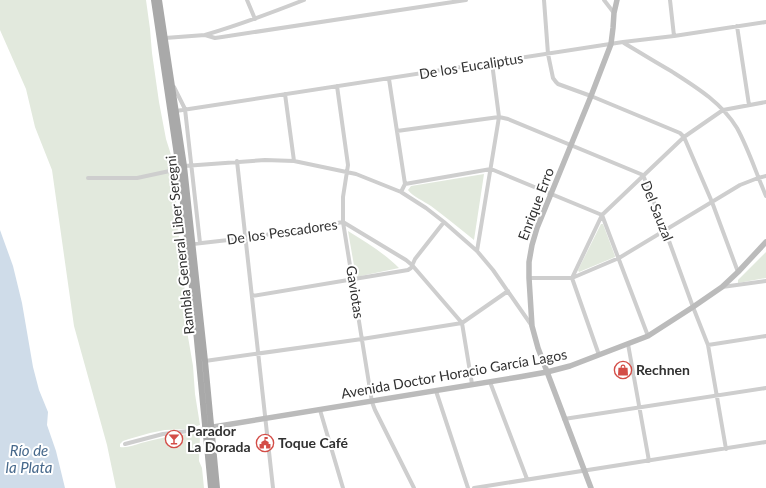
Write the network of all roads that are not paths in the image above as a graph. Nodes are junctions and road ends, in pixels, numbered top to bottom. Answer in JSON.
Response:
{"nodes":[{"id":1,"x":154,"y":0,"type":"edge"},
{"id":2,"x":159,"y":0,"type":"edge"},
{"id":3,"x":247,"y":0,"type":"edge"},
{"id":4,"x":304,"y":0,"type":"edge"},
{"id":5,"x":428,"y":0,"type":"edge"},
{"id":6,"x":466,"y":0,"type":"edge"},
{"id":7,"x":544,"y":0,"type":"edge"},
{"id":8,"x":604,"y":0,"type":"edge"},
{"id":9,"x":617,"y":0,"type":"edge"},
{"id":10,"x":670,"y":0,"type":"edge"},
{"id":11,"x":432,"y":5,"type":"junction"},
{"id":12,"x":614,"y":13,"type":"junction"},
{"id":13,"x":255,"y":19,"type":"junction"},
{"id":14,"x":766,"y":22,"type":"edge"},
{"id":15,"x":737,"y":26,"type":"junction"},
{"id":16,"x":205,"y":35,"type":"junction"},
{"id":17,"x":674,"y":36,"type":"junction"},
{"id":18,"x":165,"y":38,"type":"junction"},
{"id":19,"x":624,"y":42,"type":"junction"},
{"id":20,"x":611,"y":44,"type":"junction"},
{"id":21,"x":548,"y":54,"type":"junction"},
{"id":22,"x":492,"y":63,"type":"junction"},
{"id":23,"x":389,"y":79,"type":"junction"},
{"id":24,"x":172,"y":84,"type":"junction"},
{"id":25,"x":337,"y":86,"type":"junction"},
{"id":26,"x":285,"y":94,"type":"junction"},
{"id":27,"x":591,"y":96,"type":"junction"},
{"id":28,"x":766,"y":102,"type":"edge"},
{"id":29,"x":749,"y":105,"type":"junction"},
{"id":30,"x":185,"y":109,"type":"junction"},
{"id":31,"x":723,"y":110,"type":"junction"},
{"id":32,"x":176,"y":111,"type":"junction"},
{"id":33,"x":499,"y":117,"type":"junction"},
{"id":34,"x":397,"y":131,"type":"junction"},
{"id":35,"x":684,"y":136,"type":"junction"},
{"id":36,"x":572,"y":145,"type":"junction"},
{"id":37,"x":237,"y":161,"type":"junction"},
{"id":38,"x":294,"y":161,"type":"junction"},
{"id":39,"x":192,"y":165,"type":"junction"},
{"id":40,"x":182,"y":168,"type":"junction"},
{"id":41,"x":491,"y":169,"type":"junction"},
{"id":42,"x":348,"y":172,"type":"junction"},
{"id":43,"x":643,"y":175,"type":"junction"},
{"id":44,"x":766,"y":176,"type":"edge"},
{"id":45,"x":88,"y":178,"type":"dead end"},
{"id":46,"x":758,"y":178,"type":"junction"},
{"id":47,"x":405,"y":184,"type":"junction"},
{"id":48,"x":401,"y":192,"type":"junction"},
{"id":49,"x":552,"y":194,"type":"junction"},
{"id":50,"x":766,"y":196,"type":"edge"},
{"id":51,"x":712,"y":202,"type":"junction"},
{"id":52,"x":602,"y":215,"type":"junction"},
{"id":53,"x":344,"y":222,"type":"junction"},
{"id":54,"x":444,"y":222,"type":"junction"},
{"id":55,"x":665,"y":230,"type":"junction"},
{"id":56,"x":246,"y":238,"type":"junction"},
{"id":57,"x":766,"y":242,"type":"edge"},
{"id":58,"x":200,"y":243,"type":"junction"},
{"id":59,"x":193,"y":244,"type":"junction"},
{"id":60,"x":477,"y":251,"type":"junction"},
{"id":61,"x":619,"y":258,"type":"junction"},
{"id":62,"x":412,"y":265,"type":"junction"},
{"id":63,"x":738,"y":272,"type":"junction"},
{"id":64,"x":528,"y":278,"type":"junction"},
{"id":65,"x":572,"y":278,"type":"junction"},
{"id":66,"x":352,"y":280,"type":"junction"},
{"id":67,"x":766,"y":282,"type":"edge"},
{"id":68,"x":722,"y":287,"type":"junction"},
{"id":69,"x":508,"y":291,"type":"junction"},
{"id":70,"x":252,"y":296,"type":"junction"},
{"id":71,"x":693,"y":308,"type":"junction"},
{"id":72,"x":462,"y":323,"type":"junction"},
{"id":73,"x":532,"y":326,"type":"junction"},
{"id":74,"x":648,"y":336,"type":"junction"},
{"id":75,"x":766,"y":336,"type":"edge"},
{"id":76,"x":362,"y":339,"type":"junction"},
{"id":77,"x":628,"y":344,"type":"junction"},
{"id":78,"x":708,"y":345,"type":"junction"},
{"id":79,"x":258,"y":353,"type":"junction"},
{"id":80,"x":599,"y":355,"type":"junction"},
{"id":81,"x":205,"y":361,"type":"junction"},
{"id":82,"x":547,"y":372,"type":"junction"},
{"id":83,"x":490,"y":382,"type":"junction"},
{"id":84,"x":472,"y":384,"type":"junction"},
{"id":85,"x":766,"y":388,"type":"edge"},
{"id":86,"x":436,"y":391,"type":"junction"},
{"id":87,"x":717,"y":396,"type":"junction"},
{"id":88,"x":372,"y":402,"type":"junction"},
{"id":89,"x":640,"y":408,"type":"junction"},
{"id":90,"x":320,"y":410,"type":"junction"},
{"id":91,"x":265,"y":419,"type":"junction"},
{"id":92,"x":564,"y":419,"type":"junction"},
{"id":93,"x":208,"y":428,"type":"junction"},
{"id":94,"x":766,"y":442,"type":"edge"},
{"id":95,"x":125,"y":444,"type":"dead end"},
{"id":96,"x":726,"y":449,"type":"junction"},
{"id":97,"x":649,"y":461,"type":"junction"},
{"id":98,"x":584,"y":470,"type":"junction"},
{"id":99,"x":527,"y":479,"type":"junction"},
{"id":100,"x":211,"y":488,"type":"edge"},
{"id":101,"x":217,"y":488,"type":"edge"},
{"id":102,"x":273,"y":488,"type":"edge"},
{"id":103,"x":343,"y":488,"type":"edge"},
{"id":104,"x":414,"y":488,"type":"edge"},
{"id":105,"x":468,"y":488,"type":"edge"},
{"id":106,"x":474,"y":488,"type":"edge"},
{"id":107,"x":591,"y":488,"type":"edge"}],
"edges":[{"from":1,"to":40,"type":"main road","name":"Rambla General Liber Seregni"},
{"from":2,"to":18,"type":"main road","name":"Rambla General Liber Seregni"},
{"from":3,"to":13,"type":"street"},
{"from":4,"to":13,"type":"street"},
{"from":5,"to":11,"type":"street"},
{"from":6,"to":11,"type":"street"},
{"from":7,"to":21,"type":"street"},
{"from":8,"to":12,"type":"street"},
{"from":9,"to":12,"type":"street","name":"Enrique Erro"},
{"from":10,"to":17,"type":"street"},
{"from":11,"to":16,"type":"street"},
{"from":12,"to":20,"type":"street","name":"Enrique Erro"},
{"from":13,"to":16,"type":"street"},
{"from":14,"to":15,"type":"street","name":"De los Eucaliptus"},
{"from":15,"to":17,"type":"street","name":"De los Eucaliptus"},
{"from":15,"to":29,"type":"street"},
{"from":16,"to":18,"type":"street"},
{"from":17,"to":19,"type":"street","name":"De los Eucaliptus"},
{"from":18,"to":24,"type":"main road","name":"Rambla General Liber Seregni"},
{"from":19,"to":20,"type":"street","name":"De los Eucaliptus"},
{"from":19,"to":31,"type":"street"},
{"from":20,"to":21,"type":"street","name":"De los Eucaliptus"},
{"from":20,"to":27,"type":"street","name":"Enrique Erro"},
{"from":21,"to":22,"type":"street","name":"De los Eucaliptus"},
{"from":21,"to":27,"type":"street"},
{"from":22,"to":23,"type":"street","name":"De los Eucaliptus"},
{"from":22,"to":33,"type":"street"},
{"from":23,"to":25,"type":"street","name":"De los Eucaliptus"},
{"from":23,"to":34,"type":"street"},
{"from":24,"to":30,"type":"street"},
{"from":24,"to":32,"type":"main road","name":"Rambla General Liber Seregni"},
{"from":25,"to":26,"type":"street","name":"De los Eucaliptus"},
{"from":25,"to":42,"type":"street","name":"Gaviotas"},
{"from":26,"to":30,"type":"street","name":"De los Eucaliptus"},
{"from":26,"to":38,"type":"street"},
{"from":27,"to":35,"type":"street"},
{"from":27,"to":36,"type":"street","name":"Enrique Erro"},
{"from":28,"to":29,"type":"street"},
{"from":29,"to":31,"type":"street"},
{"from":30,"to":32,"type":"street","name":"De los Eucaliptus"},
{"from":30,"to":39,"type":"street"},
{"from":31,"to":35,"type":"street"},
{"from":31,"to":46,"type":"street"},
{"from":32,"to":40,"type":"main road","name":"Rambla General Liber Seregni"},
{"from":33,"to":34,"type":"street","name":"Del Sauzal"},
{"from":33,"to":36,"type":"street","name":"Del Sauzal"},
{"from":33,"to":41,"type":"street"},
{"from":34,"to":47,"type":"street"},
{"from":35,"to":43,"type":"street"},
{"from":35,"to":51,"type":"street"},
{"from":36,"to":43,"type":"street","name":"Del Sauzal"},
{"from":36,"to":49,"type":"street","name":"Enrique Erro"},
{"from":37,"to":38,"type":"street"},
{"from":37,"to":39,"type":"street"},
{"from":37,"to":56,"type":"street"},
{"from":38,"to":42,"type":"street"},
{"from":39,"to":40,"type":"street"},
{"from":39,"to":58,"type":"street"},
{"from":40,"to":45,"type":"street"},
{"from":40,"to":59,"type":"main road","name":"Rambla General Liber Seregni"},
{"from":40,"to":93,"type":"main road","name":"Rambla General Liber Seregni"},
{"from":41,"to":47,"type":"street"},
{"from":41,"to":49,"type":"street"},
{"from":41,"to":60,"type":"street"},
{"from":42,"to":48,"type":"street"},
{"from":42,"to":53,"type":"street","name":"Gaviotas"},
{"from":43,"to":52,"type":"street"},
{"from":43,"to":55,"type":"street","name":"Del Sauzal"},
{"from":44,"to":46,"type":"street"},
{"from":46,"to":50,"type":"street"},
{"from":46,"to":51,"type":"street"},
{"from":47,"to":48,"type":"street"},
{"from":48,"to":54,"type":"street"},
{"from":49,"to":52,"type":"street"},
{"from":49,"to":64,"type":"street","name":"Enrique Erro"},
{"from":51,"to":55,"type":"street"},
{"from":51,"to":63,"type":"street"},
{"from":52,"to":61,"type":"street"},
{"from":52,"to":65,"type":"street"},
{"from":53,"to":56,"type":"street","name":"De los Pescadores"},
{"from":53,"to":62,"type":"street","name":"De los Pescadores"},
{"from":53,"to":66,"type":"street","name":"Gaviotas"},
{"from":54,"to":60,"type":"street"},
{"from":54,"to":62,"type":"street"},
{"from":55,"to":61,"type":"street"},
{"from":55,"to":71,"type":"street","name":"Del Sauzal"},
{"from":56,"to":58,"type":"street","name":"De los Pescadores"},
{"from":56,"to":70,"type":"street"},
{"from":57,"to":63,"type":"street","name":"Avenida Doctor Horacio García Lagos"},
{"from":58,"to":59,"type":"street","name":"De los Pescadores"},
{"from":59,"to":81,"type":"main road","name":"Rambla General Liber Seregni"},
{"from":60,"to":69,"type":"street"},
{"from":61,"to":65,"type":"street"},
{"from":61,"to":74,"type":"street"},
{"from":62,"to":66,"type":"street"},
{"from":62,"to":72,"type":"street","name":"De los Pescadores"},
{"from":63,"to":68,"type":"street","name":"Avenida Doctor Horacio García Lagos"},
{"from":64,"to":65,"type":"street"},
{"from":64,"to":73,"type":"street","name":"Enrique Erro"},
{"from":65,"to":80,"type":"street"},
{"from":66,"to":70,"type":"street"},
{"from":66,"to":76,"type":"street","name":"Gaviotas"},
{"from":67,"to":68,"type":"street"},
{"from":68,"to":71,"type":"street","name":"Avenida Doctor Horacio García Lagos"},
{"from":69,"to":72,"type":"street"},
{"from":69,"to":73,"type":"street"},
{"from":70,"to":79,"type":"street"},
{"from":71,"to":74,"type":"street","name":"Avenida Doctor Horacio García Lagos"},
{"from":71,"to":78,"type":"street","name":"Del Sauzal"},
{"from":72,"to":76,"type":"street"},
{"from":72,"to":84,"type":"street"},
{"from":73,"to":82,"type":"street","name":"Enrique Erro"},
{"from":74,"to":77,"type":"street","name":"Avenida Doctor Horacio García Lagos"},
{"from":75,"to":78,"type":"street"},
{"from":76,"to":79,"type":"street"},
{"from":76,"to":88,"type":"street","name":"Gaviotas"},
{"from":77,"to":80,"type":"street","name":"Avenida Doctor Horacio García Lagos"},
{"from":77,"to":89,"type":"street"},
{"from":78,"to":87,"type":"street","name":"Del Sauzal"},
{"from":79,"to":81,"type":"street"},
{"from":79,"to":91,"type":"street"},
{"from":80,"to":82,"type":"street","name":"Avenida Doctor Horacio García Lagos"},
{"from":81,"to":93,"type":"main road","name":"Rambla General Liber Seregni"},
{"from":82,"to":83,"type":"street","name":"Avenida Doctor Horacio García Lagos"},
{"from":82,"to":92,"type":"street","name":"Enrique Erro"},
{"from":83,"to":84,"type":"street","name":"Avenida Doctor Horacio García Lagos"},
{"from":83,"to":99,"type":"street"},
{"from":84,"to":86,"type":"street","name":"Avenida Doctor Horacio García Lagos"},
{"from":85,"to":87,"type":"street"},
{"from":86,"to":88,"type":"street","name":"Avenida Doctor Horacio García Lagos"},
{"from":86,"to":105,"type":"street"},
{"from":87,"to":89,"type":"street"},
{"from":87,"to":96,"type":"street","name":"Del Sauzal"},
{"from":88,"to":90,"type":"street","name":"Avenida Doctor Horacio García Lagos"},
{"from":88,"to":104,"type":"street","name":"Gaviotas"},
{"from":89,"to":92,"type":"street"},
{"from":89,"to":97,"type":"street"},
{"from":90,"to":91,"type":"street","name":"Avenida Doctor Horacio García Lagos"},
{"from":90,"to":103,"type":"street"},
{"from":91,"to":93,"type":"street","name":"Avenida Doctor Horacio García Lagos"},
{"from":91,"to":102,"type":"street"},
{"from":92,"to":98,"type":"street","name":"Enrique Erro"},
{"from":93,"to":95,"type":"street"},
{"from":93,"to":100,"type":"main road","name":"Rambla General Liber Seregni"},
{"from":93,"to":101,"type":"main road","name":"Rambla General Liber Seregni"},
{"from":94,"to":96,"type":"street"},
{"from":96,"to":97,"type":"street"},
{"from":97,"to":98,"type":"street"},
{"from":98,"to":99,"type":"street"},
{"from":98,"to":107,"type":"street","name":"Enrique Erro"},
{"from":99,"to":106,"type":"street"}]}
